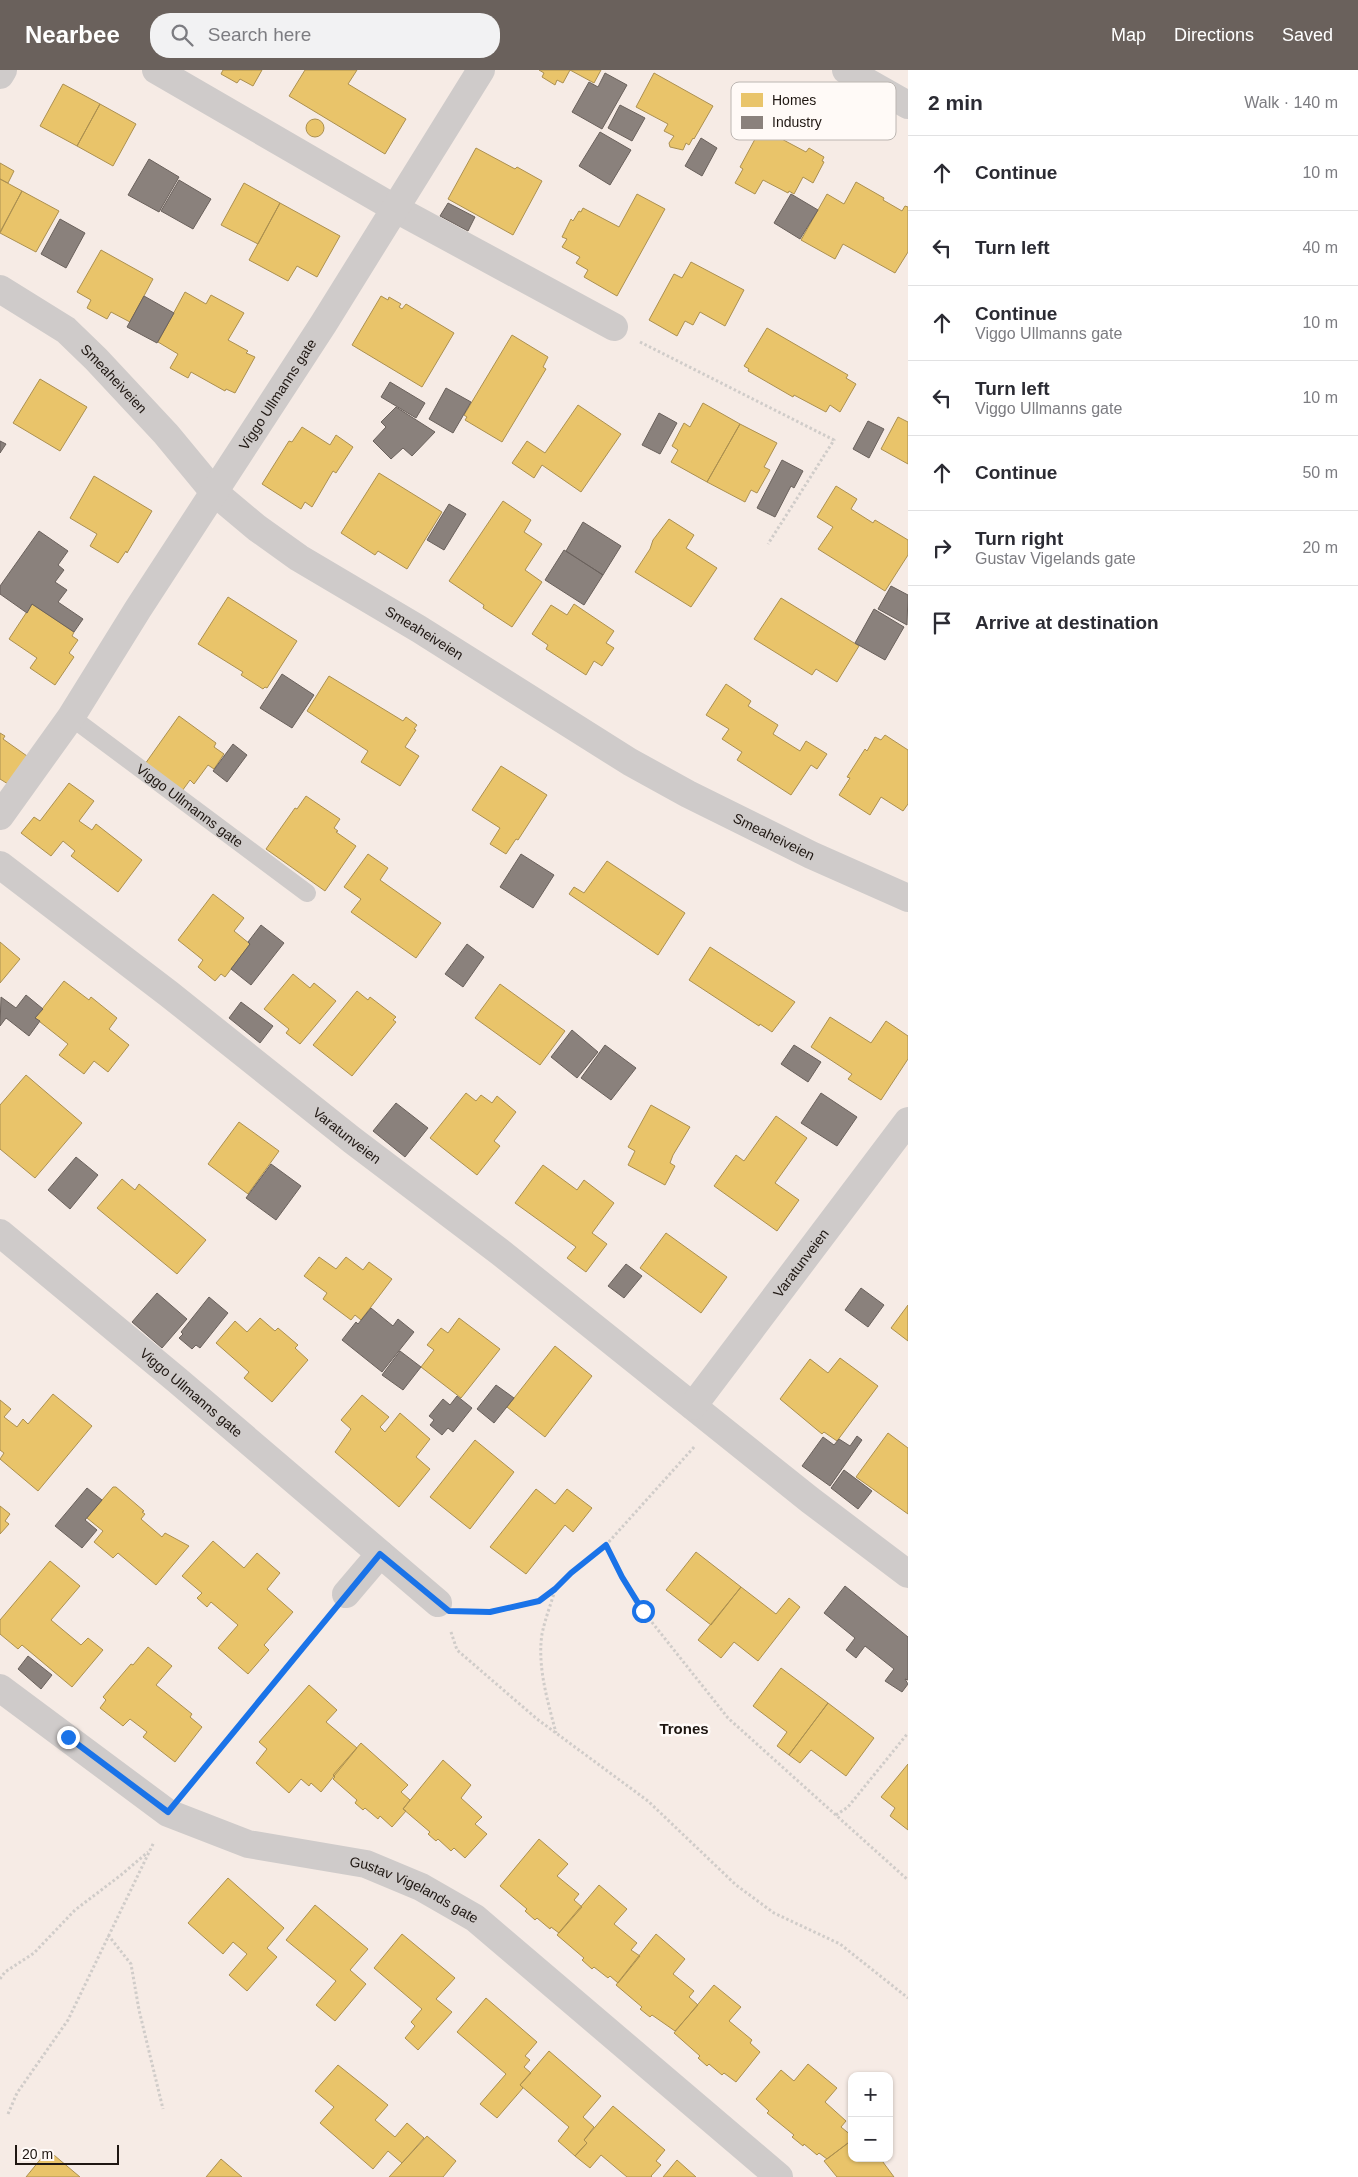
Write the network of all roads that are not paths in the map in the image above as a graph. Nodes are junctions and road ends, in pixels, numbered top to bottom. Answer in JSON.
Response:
{"nodes":[{"id":1,"x":3,"y":70,"type":"edge"},
{"id":2,"x":156,"y":70,"type":"edge"},
{"id":3,"x":482,"y":70,"type":"edge"},
{"id":4,"x":846,"y":70,"type":"edge"},
{"id":5,"x":0,"y":75,"type":"edge"},
{"id":6,"x":867,"y":82,"type":"edge"},
{"id":7,"x":896,"y":98,"type":"edge"},
{"id":8,"x":908,"y":105,"type":"edge"},
{"id":9,"x":396,"y":209,"type":"junction"},
{"id":10,"x":0,"y":289,"type":"edge"},
{"id":11,"x":614,"y":327,"type":"road end"},
{"id":12,"x":214,"y":492,"type":"junction"},
{"id":13,"x":71,"y":717,"type":"junction"},
{"id":14,"x":0,"y":816,"type":"edge"},
{"id":15,"x":0,"y":865,"type":"edge"},
{"id":16,"x":307,"y":893,"type":"dead end"},
{"id":17,"x":908,"y":898,"type":"edge"},
{"id":18,"x":908,"y":1122,"type":"edge"},
{"id":19,"x":0,"y":1233,"type":"edge"},
{"id":20,"x":693,"y":1406,"type":"junction"},
{"id":21,"x":380,"y":1554,"type":"junction"},
{"id":22,"x":908,"y":1574,"type":"edge"},
{"id":23,"x":346,"y":1594,"type":"road end"},
{"id":24,"x":444,"y":1607,"type":"road end"},
{"id":25,"x":0,"y":1688,"type":"edge"},
{"id":26,"x":780,"y":2177,"type":"edge"}],
"edges":[{"from":1,"to":5,"type":"street"},
{"from":2,"to":9,"type":"street"},
{"from":3,"to":9,"type":"street","name":"Viggo Ullmanns gate"},
{"from":4,"to":6,"type":"street"},
{"from":7,"to":8,"type":"street"},
{"from":9,"to":11,"type":"street"},
{"from":9,"to":12,"type":"street","name":"Viggo Ullmanns gate"},
{"from":10,"to":12,"type":"street","name":"Smeaheiveien"},
{"from":12,"to":13,"type":"street","name":"Viggo Ullmanns gate"},
{"from":12,"to":17,"type":"street","name":"Smeaheiveien"},
{"from":13,"to":14,"type":"street","name":"Viggo Ullmanns gate"},
{"from":13,"to":16,"type":"lane","name":"Viggo Ullmanns gate"},
{"from":15,"to":20,"type":"street","name":"Varatunveien"},
{"from":18,"to":20,"type":"street","name":"Varatunveien"},
{"from":19,"to":21,"type":"street","name":"Viggo Ullmanns gate"},
{"from":20,"to":22,"type":"street","name":"Varatunveien"},
{"from":21,"to":23,"type":"street"},
{"from":21,"to":24,"type":"street","name":"Viggo Ullmanns gate"},
{"from":25,"to":26,"type":"street","name":"Gustav Vigelands gate"}]}
